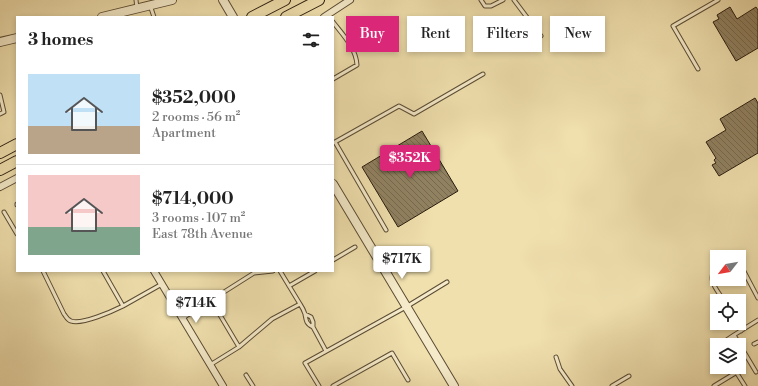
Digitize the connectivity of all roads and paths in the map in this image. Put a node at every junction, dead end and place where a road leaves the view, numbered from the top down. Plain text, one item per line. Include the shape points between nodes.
1 (172, 0) edge
2 (223, 0) edge
3 (284, 0) edge
4 (319, 0) edge
5 (350, 0) edge
6 (481, 0) edge
7 (503, 0) edge
8 (514, 0) edge
9 (718, 0) edge
10 (137, 4) edge
11 (150, 5) junction
12 (108, 16) edge
13 (154, 16) edge
14 (232, 16) edge
15 (254, 16) edge
16 (288, 16) edge
17 (327, 16) edge
18 (526, 16) edge
19 (334, 23) edge
20 (16, 38) edge
21 (0, 42) edge
22 (698, 69) dead end
23 (484, 74) dead end
24 (334, 78) edge
25 (0, 95) edge
26 (0, 114) edge
27 (334, 143) edge
28 (16, 145) edge
29 (0, 153) edge
30 (16, 162) edge
31 (0, 170) edge
32 (16, 179) edge
33 (334, 186) edge
34 (0, 187) edge
35 (4, 212) dead end
36 (386, 230) dead end
37 (16, 232) edge
38 (355, 247) dead end
39 (334, 259) edge
40 (43, 272) edge
41 (104, 272) edge
42 (155, 272) edge
43 (264, 272) edge
44 (281, 272) edge
45 (313, 272) edge
46 (746, 275) edge
47 (447, 282) dead end
48 (162, 284) junction
49 (289, 286) junction
50 (758, 298) edge
51 (210, 300) junction
52 (300, 304) junction
53 (123, 306) junction
54 (406, 307) junction
55 (182, 318) junction
56 (758, 320) edge
57 (746, 327) edge
58 (741, 330) edge
59 (734, 335) junction
60 (730, 338) edge
61 (758, 342) edge
62 (754, 344) dead end
63 (239, 347) junction
64 (326, 351) junction
65 (556, 357) dead end
66 (210, 365) junction
67 (756, 372) dead end
68 (733, 374) edge
69 (737, 374) edge
70 (246, 375) dead end
71 (629, 376) dead end
72 (408, 380) dead end
73 (223, 386) edge
74 (253, 386) edge
75 (319, 386) edge
76 (333, 386) edge
77 (454, 386) edge
78 (572, 386) edge
79 (612, 386) edge
80 (714, 386) edge
81 (745, 386) edge

1 - 11 street
2 - 14 street
3 - 15 highway
4 - 16 highway
5 - 17 street
6 - 7 lane via 485,6 491,6
8 - 18 lane
9 - 22 lane via 673,26
10 - 11 street
10 - 12 street
11 - 13 lane
19 - 24 lane via 357,56 357,65
20 - 21 street
23 - 27 lane via 414,114 399,106
25 - 26 lane via 4,112
27 - 36 lane
28 - 29 highway
30 - 31 highway
32 - 34 street
33 - 54 street
35 - 37 lane
38 - 39 lane
40 - 53 lane via 64,314 71,321 78,322 102,316
41 - 53 lane
42 - 48 street
43 - 51 lane via 254,273
44 - 49 lane
45 - 49 lane
46 - 50 lane
47 - 54 lane
48 - 53 lane
48 - 55 street
49 - 52 lane
51 - 55 lane
51 - 63 lane
52 - 63 lane via 272,319
52 - 64 lane via 305,314 311,317 313,327
54 - 64 lane
54 - 77 street
55 - 66 street
56 - 57 lane
58 - 59 lane
59 - 60 lane
59 - 67 lane
61 - 62 lane
63 - 66 lane
64 - 75 lane via 305,362
65 - 78 lane via 560,369
66 - 73 street
68 - 80 lane
69 - 81 lane
70 - 74 lane
71 - 79 lane
72 - 76 lane via 392,353

